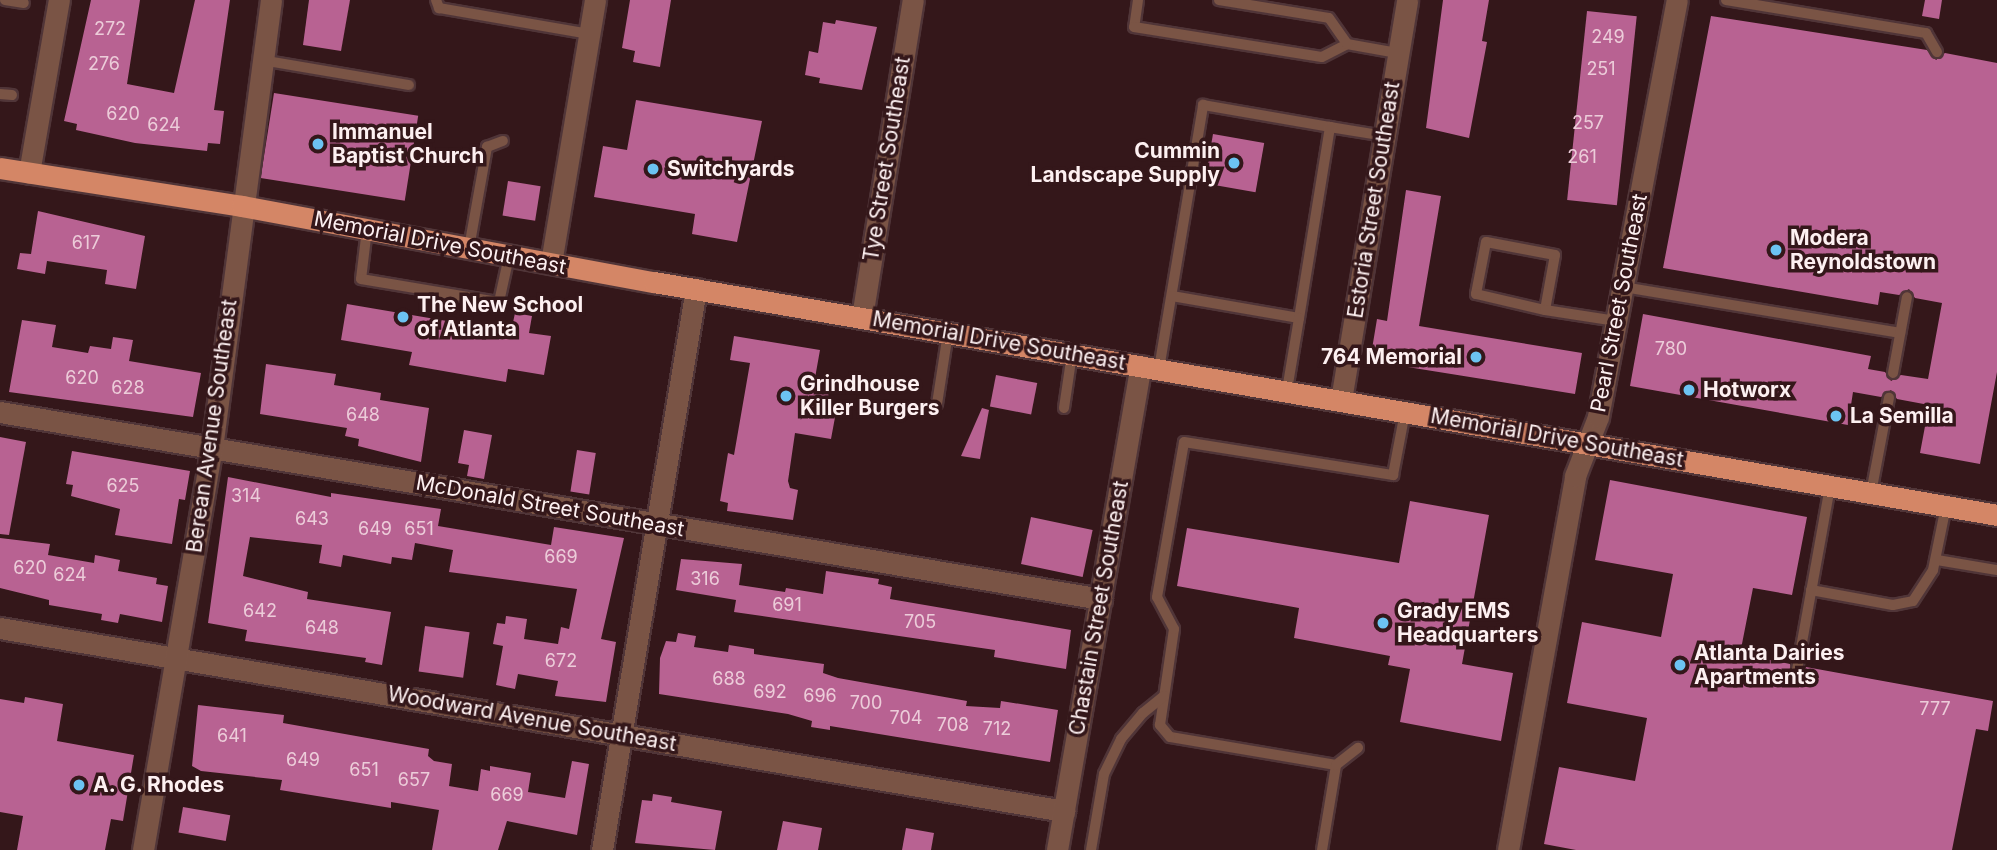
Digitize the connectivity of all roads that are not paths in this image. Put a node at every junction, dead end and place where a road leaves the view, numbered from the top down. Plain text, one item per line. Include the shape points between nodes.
1 (5, 0) edge
2 (59, 0) edge
3 (271, 0) edge
4 (436, 0) edge
5 (595, 0) edge
6 (913, 0) edge
7 (1138, 0) edge
8 (1219, 0) edge
9 (1407, 0) edge
10 (1677, 0) edge
11 (1726, 0) edge
12 (24, 3) dead end
13 (589, 34) junction
14 (1347, 44) junction
15 (1937, 52) dead end
16 (1397, 54) junction
17 (261, 60) junction
18 (409, 85) dead end
19 (0, 94) edge
20 (12, 95) dead end
21 (1330, 127) junction
22 (1385, 136) junction
23 (503, 141) dead end
24 (0, 168) edge
25 (29, 173) junction
26 (242, 206) junction
27 (366, 229) junction
28 (469, 248) junction
29 (509, 256) junction
30 (551, 263) junction
31 (1623, 286) junction
32 (696, 289) junction
33 (1172, 296) junction
34 (1907, 296) dead end
35 (1545, 310) junction
36 (862, 317) junction
37 (1300, 318) junction
38 (1616, 321) junction
39 (948, 333) junction
40 (1900, 333) junction
41 (1072, 354) junction
42 (1150, 368) junction
43 (1893, 373) dead end
44 (1287, 390) junction
45 (1889, 398) dead end
46 (1341, 400) junction
47 (937, 404) dead end
48 (1064, 408) dead end
49 (0, 412) edge
50 (1405, 412) junction
51 (1588, 444) junction
52 (212, 448) junction
53 (1830, 486) junction
54 (1871, 493) junction
55 (1946, 506) junction
56 (1997, 515) edge
57 (657, 524) junction
58 (1937, 560) junction
59 (1997, 570) edge
60 (1811, 590) junction
61 (1101, 599) junction
62 (0, 628) edge
63 (176, 658) junction
64 (1797, 670) dead end
65 (1164, 696) junction
66 (621, 735) junction
67 (1358, 748) dead end
68 (1336, 765) junction
69 (1064, 811) junction
70 (143, 850) edge
71 (602, 850) edge
72 (1057, 850) edge
73 (1091, 850) edge
74 (1322, 850) edge
75 (1507, 850) edge

1 - 12 lane
2 - 25 street
3 - 17 street, Berean Avenue Southeast
4 - 13 lane via 439,8
5 - 13 street
6 - 36 street, Tye Street Southeast
7 - 14 lane via 1134,27 1322,57
8 - 14 lane via 1329,18
9 - 16 street, Estoria Street Southeast
10 - 31 street, Pearl Street Southeast
11 - 15 lane via 1919,32 1934,40
13 - 30 street
14 - 16 lane
16 - 22 street, Estoria Street Southeast
17 - 18 lane
17 - 26 street, Berean Avenue Southeast
19 - 20 lane
21 - 22 lane
21 - 33 lane via 1203,104
21 - 37 lane
22 - 46 street, Estoria Street Southeast
23 - 28 lane via 487,147
24 - 25 main road, Memorial Drive Southeast
25 - 26 main road, Memorial Drive Southeast
26 - 27 main road, Memorial Drive Southeast
26 - 52 street, Berean Avenue Southeast
27 - 28 main road, Memorial Drive Southeast
27 - 29 lane via 361,279 499,302
28 - 29 main road, Memorial Drive Southeast
29 - 30 main road, Memorial Drive Southeast
30 - 32 main road, Memorial Drive Southeast
31 - 38 street, Pearl Street Southeast
31 - 40 lane
32 - 36 main road, Memorial Drive Southeast
32 - 57 street
33 - 37 lane
33 - 42 lane
34 - 40 lane
35 - 35 lane via 1476,295 1486,242 1555,255
35 - 38 lane
36 - 39 main road, Memorial Drive Southeast
37 - 44 lane
38 - 51 street, Pearl Street Southeast via 1598,417
39 - 41 main road, Memorial Drive Southeast
39 - 47 lane
40 - 43 lane
41 - 42 main road, Memorial Drive Southeast
41 - 48 lane
42 - 44 main road, Memorial Drive Southeast
42 - 61 street, Chastain Street Southeast
44 - 46 main road, Memorial Drive Southeast
45 - 54 lane
46 - 50 main road, Memorial Drive Southeast
49 - 52 street, McDonald Street Southeast
50 - 51 main road, Memorial Drive Southeast
50 - 65 lane via 1393,475 1184,442 1157,597 1174,629
51 - 53 main road, Memorial Drive Southeast
51 - 75 street, Pearl Street Southeast via 1574,476
52 - 57 street, McDonald Street Southeast
52 - 63 street, Berean Avenue Southeast
53 - 54 main road, Memorial Drive Southeast
53 - 60 lane
54 - 55 main road, Memorial Drive Southeast
55 - 56 main road, Memorial Drive Southeast
55 - 58 lane
57 - 61 street, McDonald Street Southeast
57 - 66 street
58 - 59 lane
58 - 60 lane via 1913,601 1893,605
60 - 64 lane
61 - 69 street, Chastain Street Southeast
62 - 63 street, Woodward Avenue Southeast
63 - 66 street, Woodward Avenue Southeast
63 - 70 street, Berean Avenue Southeast
65 - 68 lane via 1160,725 1170,737
65 - 73 lane via 1121,739 1104,774
66 - 69 street, Woodward Avenue Southeast
66 - 71 street
67 - 68 lane
68 - 74 lane
69 - 72 street, Chastain Street Southeast

